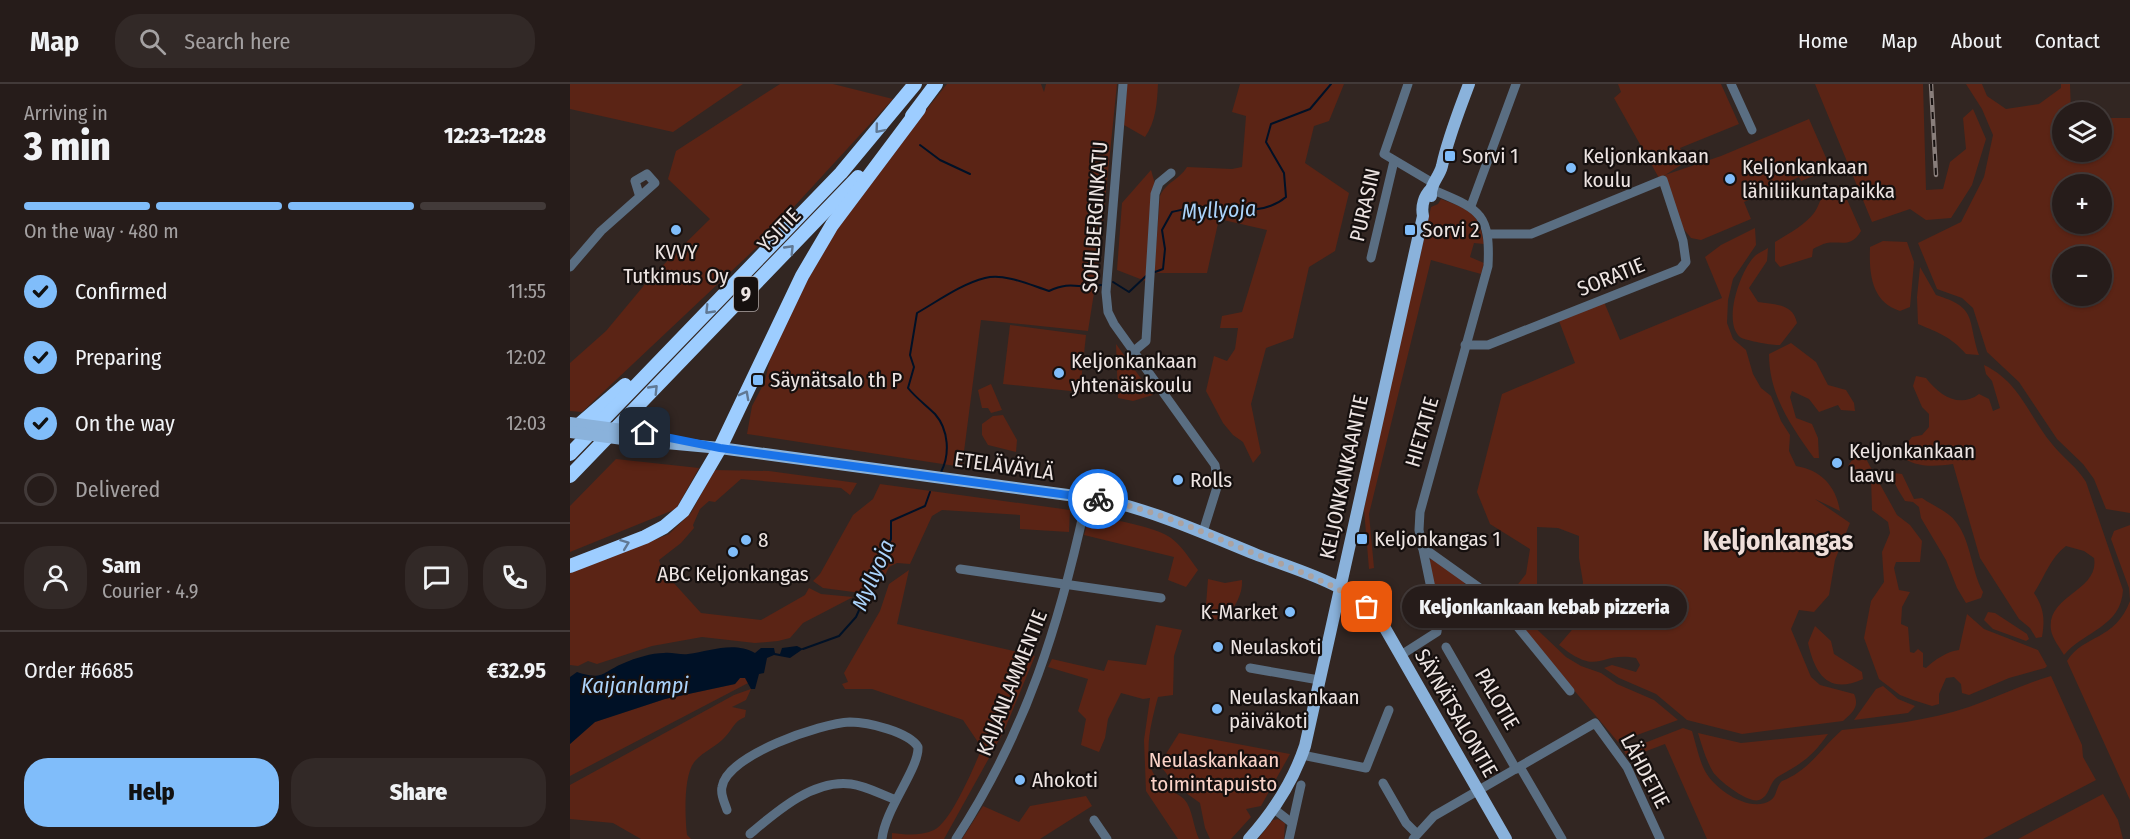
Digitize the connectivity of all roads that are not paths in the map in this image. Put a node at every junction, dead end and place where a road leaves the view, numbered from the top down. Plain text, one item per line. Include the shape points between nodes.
1 (915, 84) edge
2 (936, 84) edge
3 (1123, 84) edge
4 (1408, 84) edge
5 (1469, 84) edge
6 (1516, 84) edge
7 (1731, 84) edge
8 (919, 109) junction
9 (1752, 130) dead end
10 (1394, 161) junction
11 (1171, 173) dead end
12 (1432, 186) junction
13 (639, 194) dead end
14 (1471, 206) junction
15 (1489, 234) junction
16 (1371, 258) dead end
17 (570, 267) edge
18 (690, 329) junction
19 (1465, 345) junction
20 (1134, 351) junction
21 (570, 423) edge
22 (570, 432) edge
23 (641, 437) junction
24 (720, 448) junction
25 (570, 454) edge
26 (570, 476) edge
27 (1087, 497) junction
28 (1203, 532) junction
29 (1422, 547) junction
30 (570, 566) edge
31 (960, 569) dead end
32 (1068, 583) junction
33 (1340, 589) junction
34 (1161, 598) dead end
35 (1446, 647) dead end
36 (1401, 655) junction
37 (1250, 668) dead end
38 (1319, 680) junction
39 (1570, 691) dead end
40 (1389, 710) dead end
41 (1302, 755) junction
42 (1518, 768) junction
43 (1383, 783) dead end
44 (1301, 785) dead end
45 (1478, 790) junction
46 (894, 800) junction
47 (1274, 809) junction
48 (727, 810) dead end
49 (1094, 820) dead end
50 (1292, 823) junction
51 (750, 834) dead end
52 (1415, 836) edge
53 (882, 839) edge
54 (956, 839) edge
55 (1107, 839) edge
56 (1249, 839) edge
57 (1289, 839) edge
58 (1506, 839) edge
59 (1562, 839) edge
60 (1660, 839) edge

1 -> 18 highway, YSITIE / 9 via 841,173
2 - 8 highway, YSITIE / 9
3 - 20 street, SOHLBERGINKATU via 1106,292 1108,312
4 - 10 street via 1384,154
5 - 12 main road, KELJONKANKAANTIE via 1434,170
6 - 14 street
7 - 9 street
24 -> 8 highway via 802,276 832,225
26 -> 8 highway, YSITIE / 9 via 826,212
10 - 12 street
10 - 16 street, PURASIN
11 - 20 street via 1160,183 1155,200 1146,341
12 - 14 street
12 - 33 main road, KELJONKANKAANTIE
13 - 17 street
14 - 15 street
15 - 19 street, HIETATIE via 1488,266
15 - 19 street, SORATIE via 1531,234 1663,180 1683,241 1684,265 1488,345
18 - 22 highway
18 - 25 highway, YSITIE / 9
19 - 29 street, HIETATIE via 1423,496 1419,530
20 - 28 street, SOHLBERGINKATU via 1215,465 1218,484
21 - 23 main road, ETELÄVÄYLÄ, bridge
22 - 23 main road, ETELÄVÄYLÄ, bridge
23 - 24 main road, ETELÄVÄYLÄ
24 - 27 main road, ETELÄVÄYLÄ
30 -> 24 highway via 664,527 683,511
27 - 28 main road, ETELÄVÄYLÄ via 1140,508
27 - 32 street, KAIJANLAMMENTIE
28 - 33 main road, ETELÄVÄYLÄ
29 - 36 street, HIETATIE via 1437,632
29 - 39 street via 1494,600
31 - 32 street
32 - 34 street
32 - 54 street, KAIJANLAMMENTIE via 1042,670 1012,739
33 - 36 main road, SÄYNÄTSALONTIE via 1374,613
33 - 38 main road, KELJONKANKAANTIE
35 - 42 street, PALOTIE
36 - 45 main road, SÄYNÄTSALONTIE
37 - 38 street
38 - 41 main road, KELJONKANKAANTIE
40 - 41 street via 1366,768
41 - 47 main road, KELJONKANKAANTIE
42 - 45 street, LÄHDETIE
42 - 59 street, PALOTIE
42 - 60 street, LÄHDETIE via 1595,723 1628,767
43 - 52 street
44 - 50 street
45 - 52 street, LÄHDETIE via 1434,816
45 - 58 main road, SÄYNÄTSALONTIE
46 - 48 street via 918,755 916,743 878,726 849,722 820,727 776,744 734,769 722,786
46 - 51 street via 859,786 833,784 791,801
46 - 53 street
47 - 50 street
47 - 56 main road, KELJONKANKAANTIE
49 - 55 street
50 - 57 street

